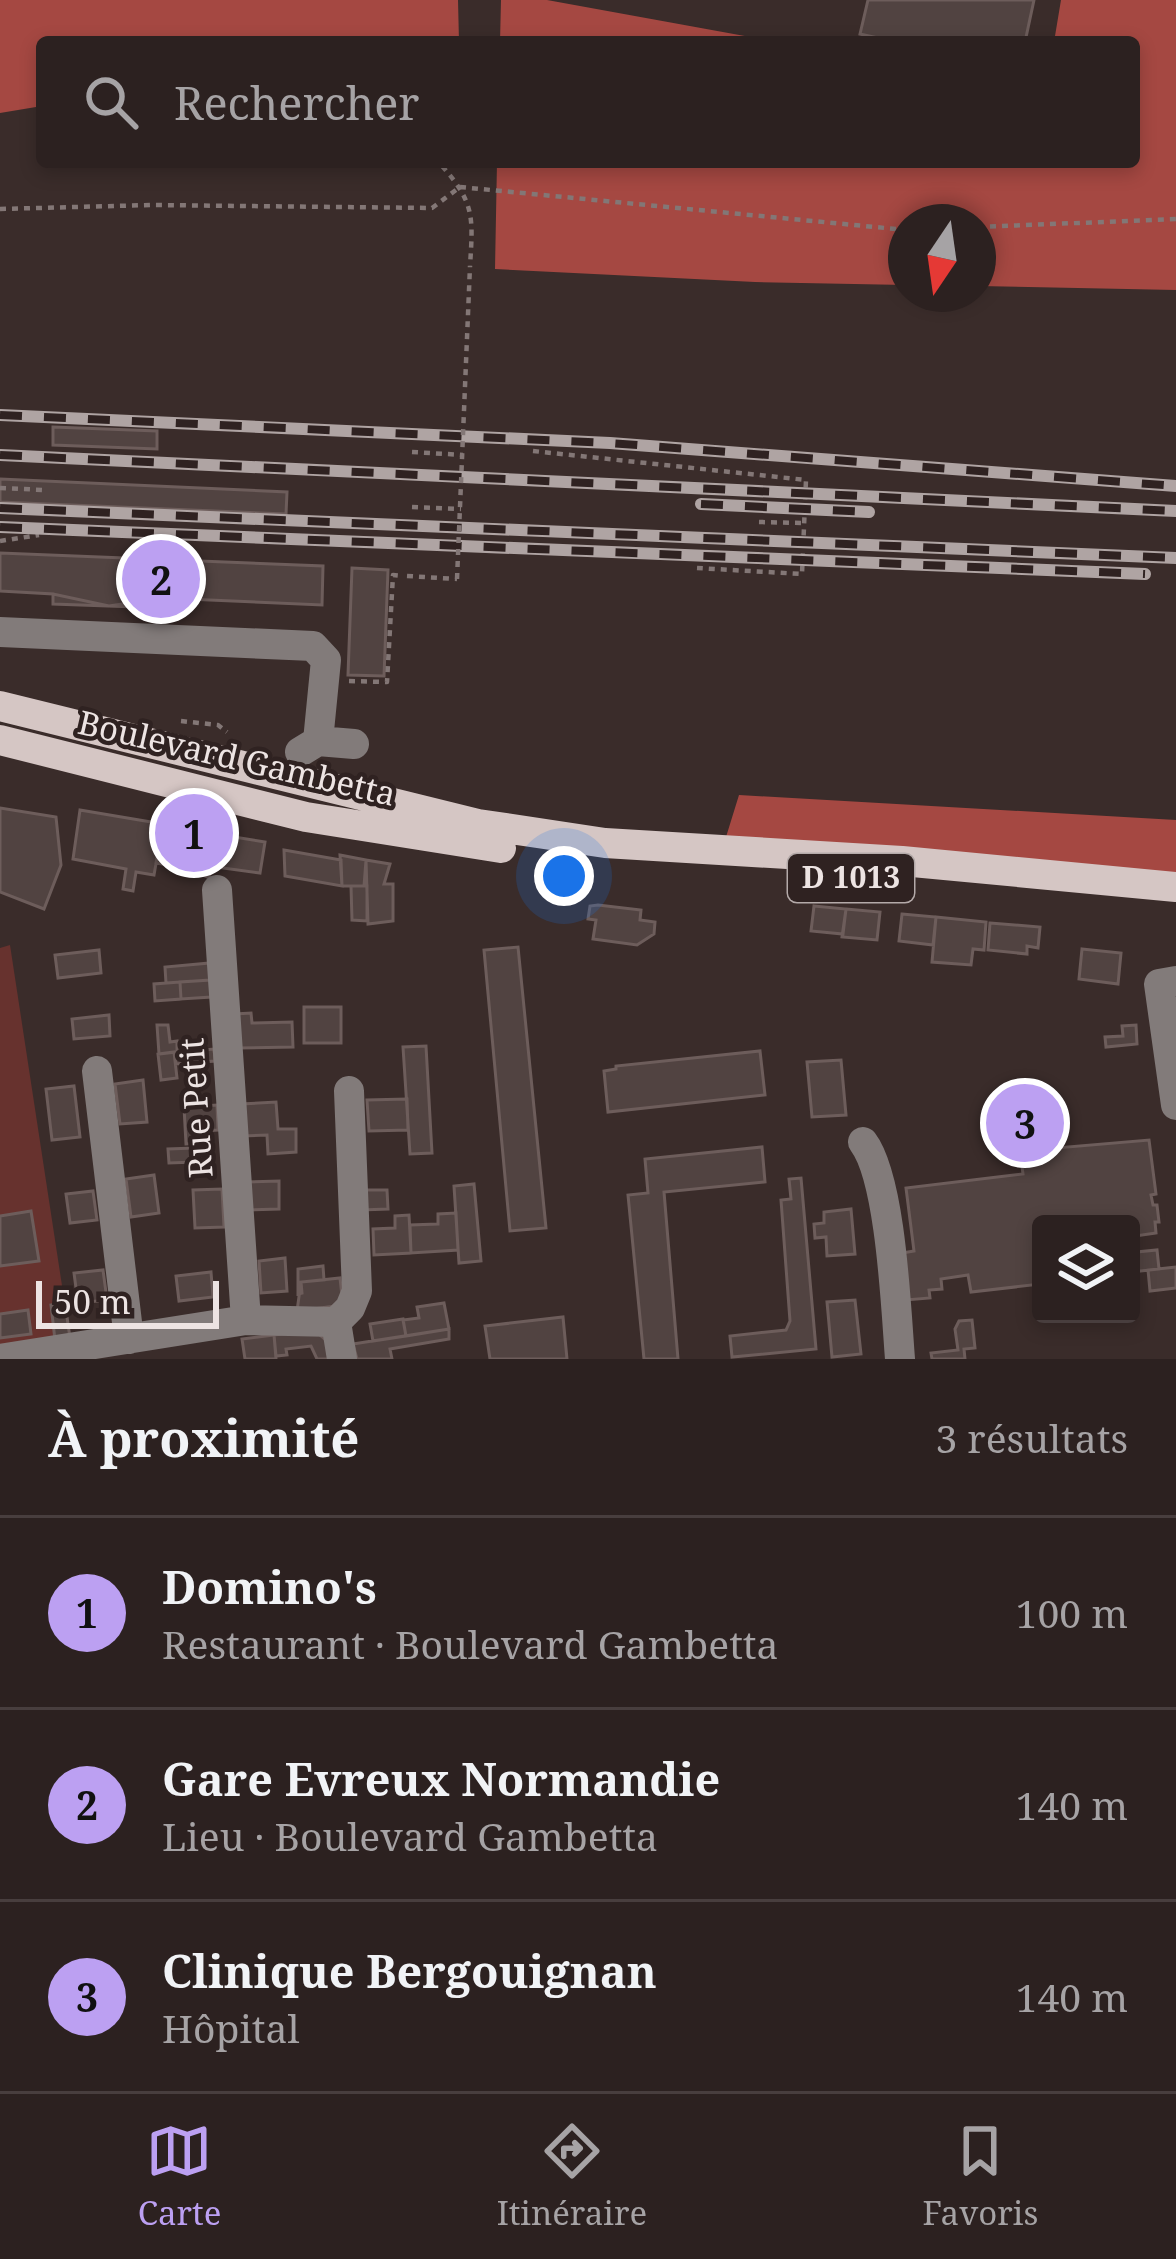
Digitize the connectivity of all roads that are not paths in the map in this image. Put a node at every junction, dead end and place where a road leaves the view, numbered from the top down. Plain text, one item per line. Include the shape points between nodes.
1 (0, 632) edge
2 (0, 706) edge
3 (0, 740) edge
4 (354, 744) dead end
5 (60, 754) junction
6 (304, 758) junction
7 (1176, 887) edge
8 (217, 890) road end
9 (1176, 906) edge
10 (1176, 981) edge
11 (98, 1071) dead end
12 (349, 1091) dead end
13 (1176, 1105) edge
14 (863, 1142) dead end
15 (246, 1320) junction
16 (336, 1322) junction
17 (129, 1339) junction
18 (0, 1359) edge
19 (342, 1359) edge
20 (900, 1359) edge

1 - 6 street via 313,646 326,661 325,681
2 - 6 main road, D 1013
3 - 5 main road, Boulevard Gambetta / D 1013
4 - 6 street
5 - 6 main road via 260,793 283,792
5 - 9 main road, Boulevard Gambetta / D 1013 via 325,821 526,852
6 - 7 main road, D 1013 via 478,824 605,843
8 - 15 street, Rue Petit
10 - 13 street via 1159,984
11 - 17 street
12 - 16 street via 357,1291
14 - 20 street via 874,1156 883,1206
15 - 16 street
15 - 17 street
16 - 19 street
17 - 18 street

